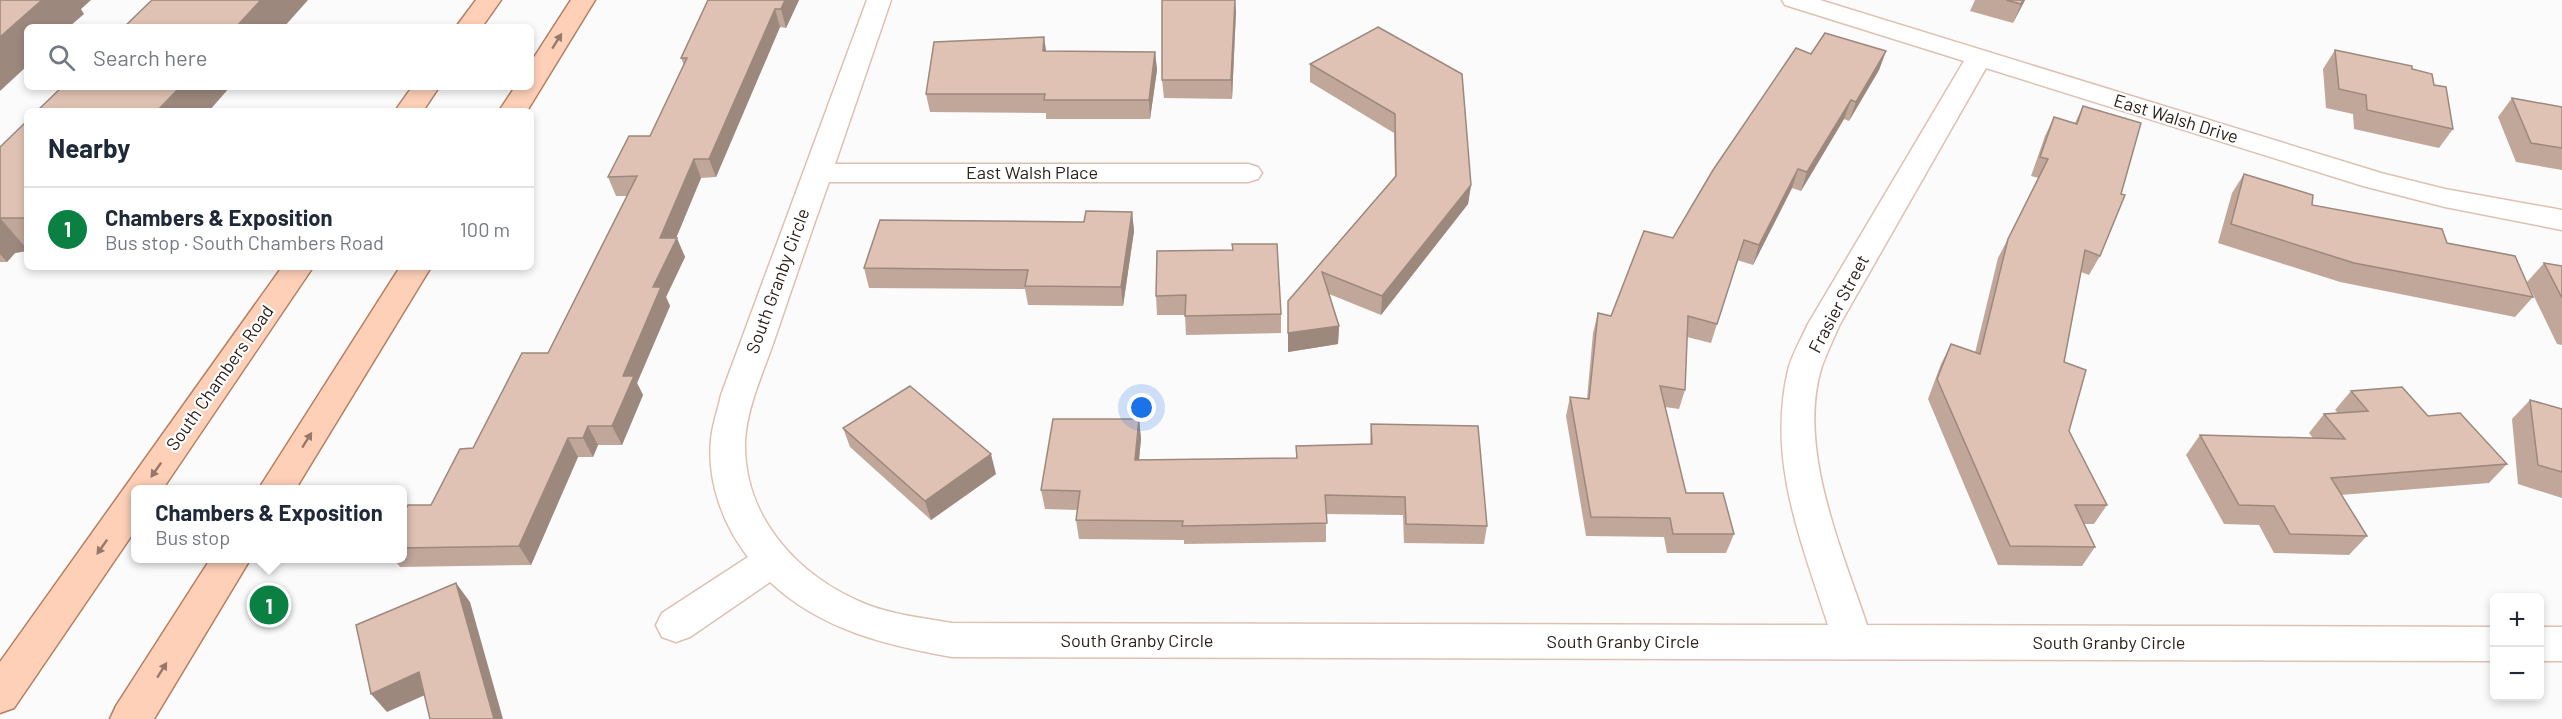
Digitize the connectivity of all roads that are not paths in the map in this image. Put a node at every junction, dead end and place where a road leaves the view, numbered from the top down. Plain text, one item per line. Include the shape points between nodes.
1 (489, 0) edge
2 (583, 0) edge
3 (879, 0) edge
4 (1794, 0) edge
5 (471, 24) edge
6 (1979, 58) junction
7 (534, 78) edge
8 (424, 90) edge
9 (526, 90) edge
10 (411, 108) edge
11 (515, 108) edge
12 (816, 173) junction
13 (1248, 173) dead end
14 (2562, 220) edge
15 (296, 270) edge
16 (414, 270) edge
17 (145, 485) edge
18 (279, 485) edge
19 (131, 505) edge
20 (772, 561) junction
21 (229, 563) edge
22 (676, 625) dead end
23 (1853, 643) junction
24 (2490, 644) edge
25 (2544, 644) edge
26 (2562, 644) edge
27 (0, 695) edge
28 (131, 719) edge

1 - 5 main road
7 -> 2 main road
3 - 12 street, South Granby Circle
4 - 6 street, East Walsh Drive
6 - 14 street, East Walsh Drive via 2373,180
6 - 23 street, Frasier Street via 1824,324 1806,368 1797,418 1805,494
8 - 10 main road
9 - 11 main road
12 - 13 street, East Walsh Place
12 - 20 street, South Granby Circle via 738,395 728,441 732,487 745,520
15 -> 17 main road, South Chambers Road
18 -> 16 main road
19 -> 27 main road
20 - 22 street
20 - 23 street, South Granby Circle via 792,580 841,611 885,628 952,640
28 -> 21 main road
23 - 24 street, South Granby Circle
25 - 26 street

